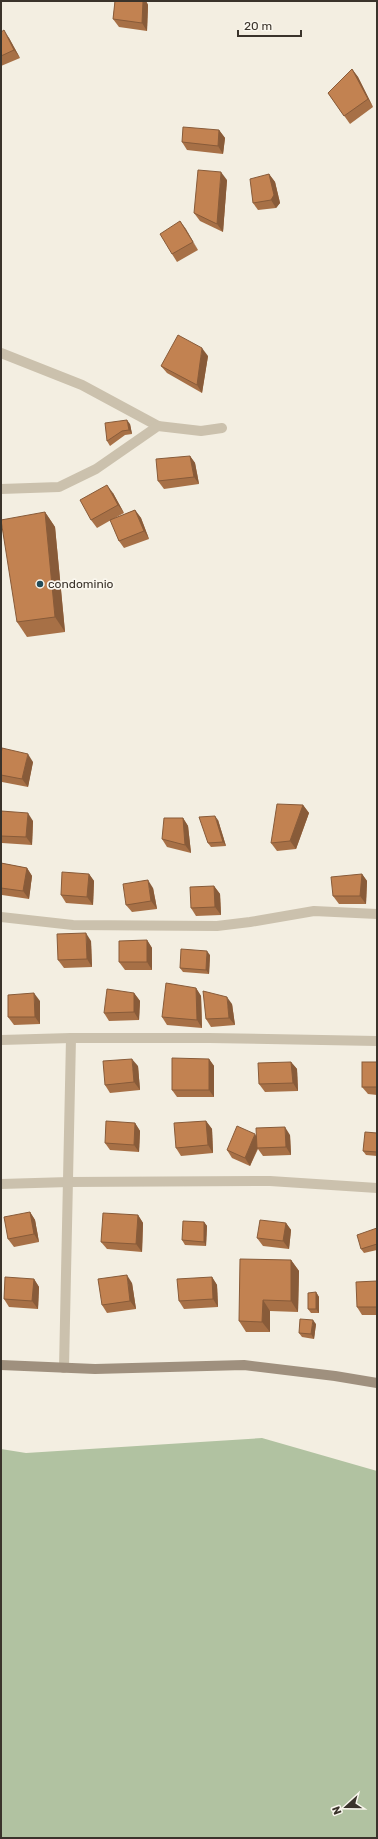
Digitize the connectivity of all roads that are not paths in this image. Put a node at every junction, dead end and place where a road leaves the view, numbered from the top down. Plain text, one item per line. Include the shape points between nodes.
1 (1, 353) edge
2 (158, 426) junction
3 (222, 428) dead end
4 (1, 489) edge
5 (377, 914) edge
6 (1, 917) edge
7 (71, 1038) junction
8 (1, 1040) edge
9 (377, 1041) edge
10 (69, 1182) junction
11 (1, 1184) edge
12 (377, 1188) edge
13 (1, 1365) edge
14 (64, 1368) junction
15 (377, 1383) edge

1 - 2 street via 82,385
2 - 3 street via 201,431
2 - 4 street via 96,469 59,487
5 - 6 street via 314,911 217,926 73,925
7 - 8 street
7 - 9 street
7 - 10 street
10 - 11 street
10 - 12 street via 270,1181
10 - 14 street
13 - 14 main road
14 - 15 main road via 244,1365

